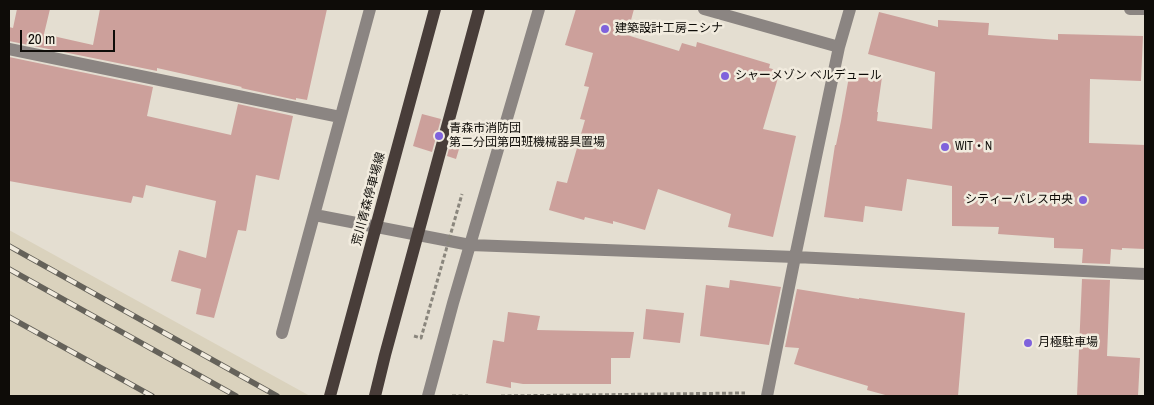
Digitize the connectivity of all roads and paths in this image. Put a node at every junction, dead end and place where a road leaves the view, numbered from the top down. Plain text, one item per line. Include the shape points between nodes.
1 (370, 9) edge
2 (435, 9) edge
3 (479, 9) edge
4 (539, 9) edge
5 (704, 9) edge
6 (850, 9) edge
7 (1130, 9) edge
8 (1145, 10) edge
9 (839, 46) junction
10 (9, 49) edge
11 (340, 117) junction
12 (462, 194) dead end
13 (315, 215) junction
14 (470, 245) junction
15 (796, 257) junction
16 (1145, 274) edge
17 (282, 333) dead end
18 (411, 335) dead end
19 (767, 395) edge
20 (330, 396) edge
21 (375, 396) edge
22 (428, 396) edge
23 (501, 396) edge

1 - 11 street
2 - 20 main road, 荒川青森停車場線, bridge
3 - 21 main road, bridge
4 - 14 street
5 - 9 street
6 - 9 street
7 - 8 street
9 - 15 street
10 - 11 street
11 - 13 street
12 - 18 path, bridge via 421,338
13 - 14 street
13 - 17 street
14 - 15 street
14 - 22 street
15 - 16 street
15 - 19 street
19 - 23 path

